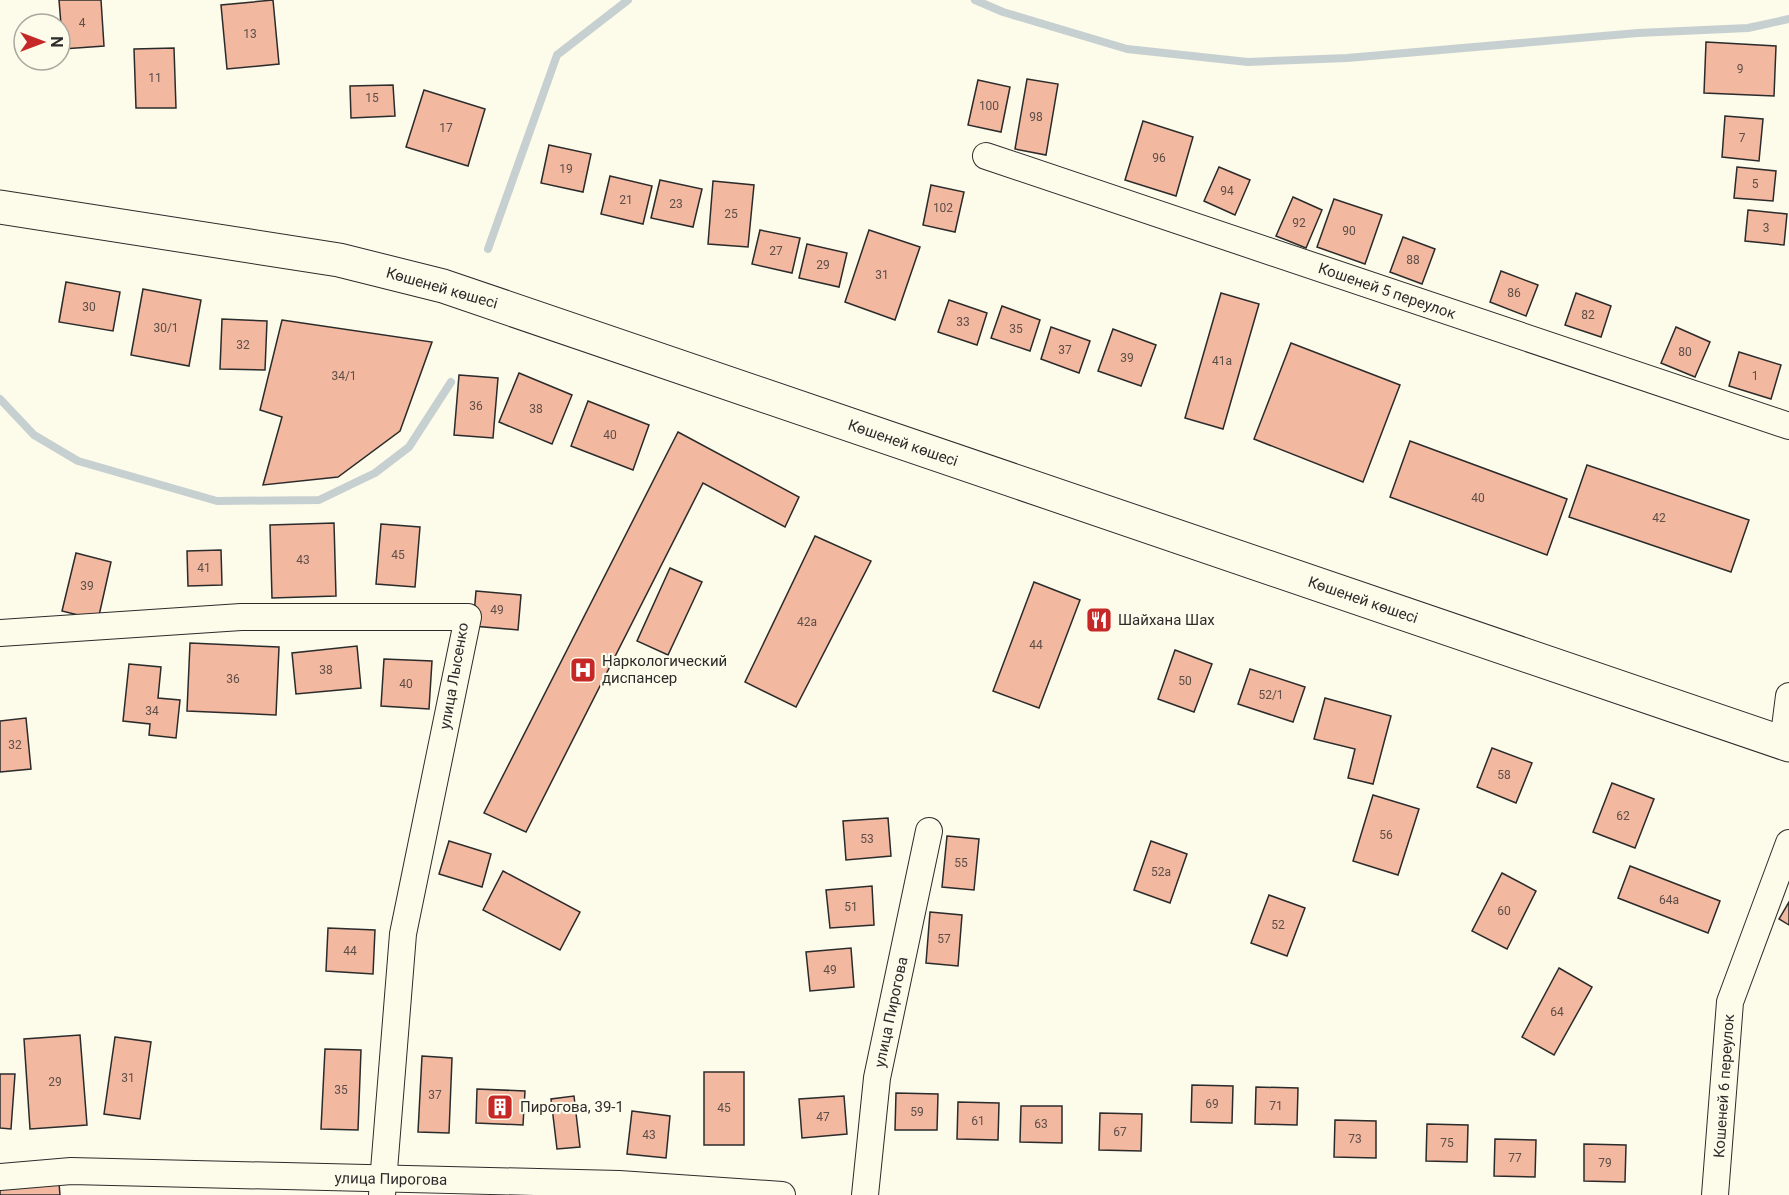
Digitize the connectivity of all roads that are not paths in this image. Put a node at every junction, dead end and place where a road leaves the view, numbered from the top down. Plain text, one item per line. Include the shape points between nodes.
1 (986, 156) dead end
2 (0, 207) edge
3 (1789, 426) edge
4 (0, 633) edge
5 (1789, 696) edge
6 (1786, 744) edge
7 (929, 831) dead end
8 (1789, 843) edge
9 (0, 1178) edge
10 (383, 1187) edge
11 (782, 1195) edge
12 (865, 1195) edge
13 (1715, 1195) edge

1 - 3 street, Кошеней 5 переулок
2 - 6 main road, Көшеней көшесі via 339,260 443,285
4 - 10 street, улица Лысенко via 241,617 468,617 403,934
5 - 6 street
7 - 12 street, улица Пирогова via 877,1078
8 - 13 street, Кошеней 6 переулок via 1730,1002
9 - 10 street, улица Пирогова via 71,1171
10 - 11 street, улица Пирогова via 619,1184

